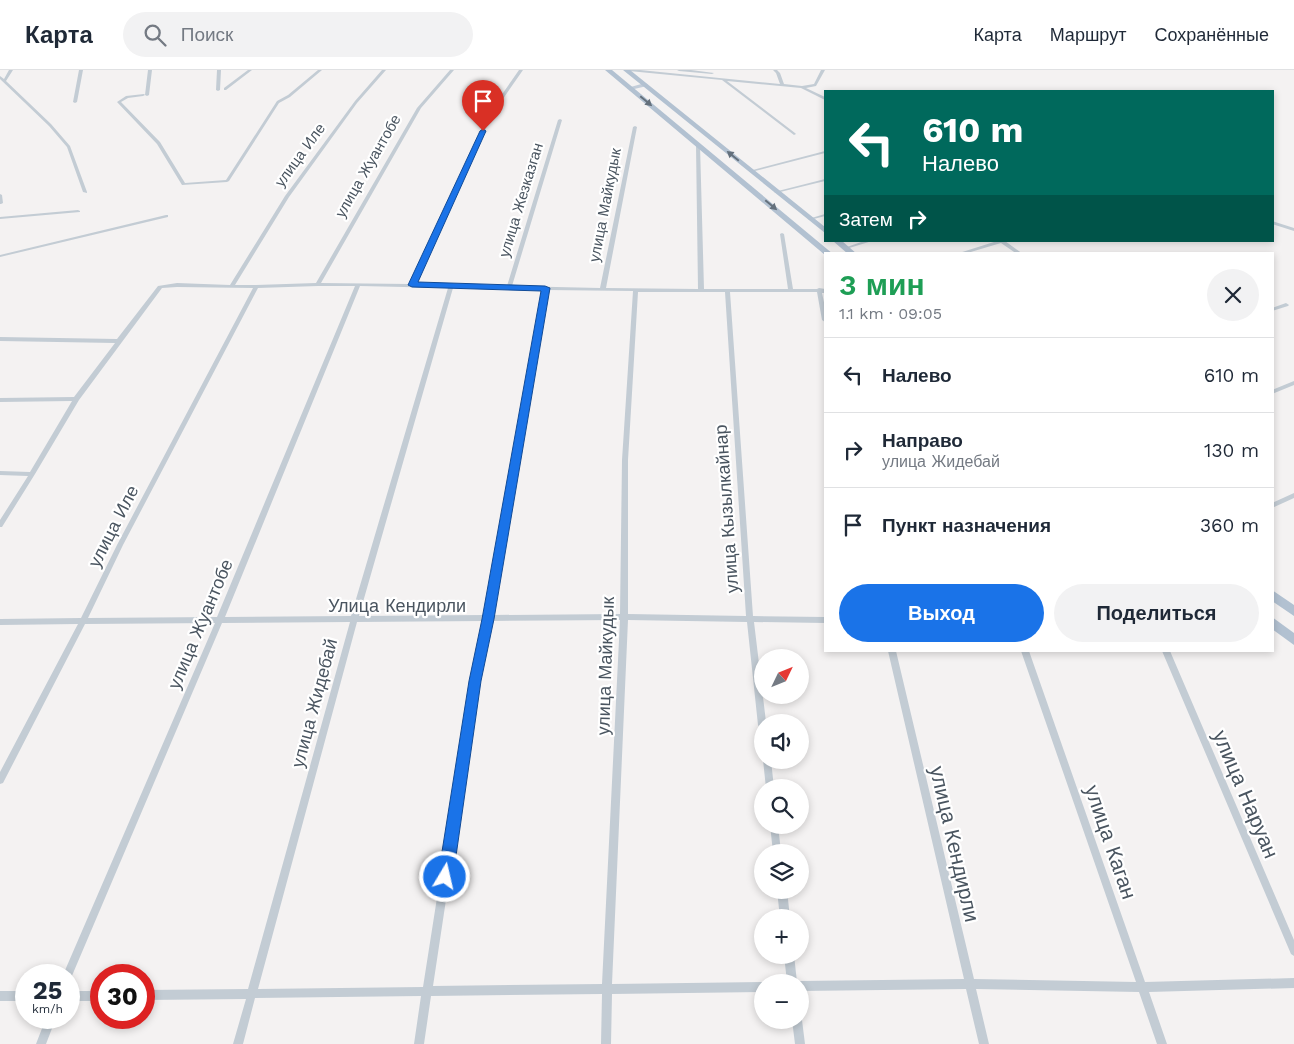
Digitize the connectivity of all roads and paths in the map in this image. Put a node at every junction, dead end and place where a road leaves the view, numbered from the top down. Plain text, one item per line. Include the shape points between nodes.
1 (11, 70) edge
2 (81, 70) edge
3 (150, 70) edge
4 (219, 70) edge
5 (250, 70) edge
6 (320, 70) edge
7 (384, 70) edge
8 (452, 70) edge
9 (521, 70) edge
10 (608, 70) edge
11 (628, 70) edge
12 (679, 70) edge
13 (775, 70) edge
14 (823, 70) edge
15 (711, 72) edge
16 (2, 79) edge
17 (717, 79) junction
18 (724, 80) junction
19 (782, 84) junction
20 (645, 85) junction
21 (802, 87) junction
22 (630, 88) junction
23 (218, 90) dead end
24 (225, 90) dead end
25 (824, 98) edge
26 (75, 102) dead end
27 (560, 120) dead end
28 (635, 127) dead end
29 (794, 134) dead end
30 (698, 145) junction
31 (824, 152) edge
32 (750, 171) junction
33 (824, 180) edge
34 (86, 192) dead end
35 (776, 192) junction
36 (0, 195) edge
37 (1, 203) edge
38 (78, 211) dead end
39 (824, 215) edge
40 (166, 216) dead end
41 (0, 218) edge
42 (810, 219) junction
43 (1274, 223) edge
44 (824, 230) edge
45 (1294, 230) edge
46 (782, 234) dead end
47 (838, 242) edge
48 (867, 242) edge
49 (1000, 242) edge
50 (1004, 242) edge
51 (846, 248) junction
52 (827, 252) edge
53 (851, 252) edge
54 (965, 252) edge
55 (1018, 252) edge
56 (0, 256) edge
57 (318, 284) junction
58 (358, 285) junction
59 (412, 285) junction
60 (451, 286) junction
61 (231, 287) junction
62 (256, 287) junction
63 (509, 287) junction
64 (545, 288) junction
65 (604, 288) junction
66 (636, 290) junction
67 (701, 290) junction
68 (727, 290) junction
69 (792, 290) junction
70 (821, 291) edge
71 (1286, 305) dead end
72 (1274, 309) edge
73 (824, 313) edge
74 (0, 339) edge
75 (119, 341) junction
76 (1294, 383) edge
77 (1274, 391) edge
78 (0, 400) edge
79 (76, 400) junction
80 (0, 473) edge
81 (32, 474) junction
82 (1294, 495) edge
83 (1274, 505) edge
84 (0, 525) edge
85 (1274, 596) edge
86 (1294, 611) edge
87 (624, 617) junction
88 (488, 619) junction
89 (220, 620) junction
90 (354, 620) junction
91 (750, 620) junction
92 (824, 620) edge
93 (0, 622) edge
94 (82, 623) junction
95 (1274, 624) edge
96 (1294, 640) edge
97 (892, 652) edge
98 (1025, 652) edge
99 (1166, 652) edge
100 (761, 714) edge
101 (0, 780) edge
102 (1294, 951) edge
103 (73, 964) edge
104 (1294, 983) edge
105 (970, 984) junction
106 (809, 986) edge
107 (754, 987) edge
108 (1143, 987) junction
109 (607, 989) junction
110 (428, 991) junction
111 (252, 993) junction
112 (155, 995) edge
113 (0, 996) edge
114 (15, 996) edge
115 (46, 1029) edge
116 (798, 1029) edge
117 (40, 1044) edge
118 (238, 1044) edge
119 (419, 1044) edge
120 (606, 1044) edge
121 (800, 1044) edge
122 (984, 1044) edge
123 (1162, 1044) edge

1 - 16 street
2 - 26 street
3 - 6 street via 145,95 127,97 119,102 159,143 184,184 228,180 278,102
4 - 23 street
5 - 24 street
7 - 61 street, улица Иле via 356,102 287,197
8 - 57 street, улица Жуантобе via 419,108
9 - 59 street via 491,114
10 - 22 main road
11 - 17 street
11 - 20 main road
12 - 15 street
13 - 19 street
14 - 21 street via 815,84
15 - 17 street
16 - 34 street via 69,147
17 - 18 street
18 - 19 street
18 - 29 street
19 - 21 street
20 - 22 main road
32 -> 20 main road
21 - 25 street
22 -> 30 main road
27 - 63 street, улица Жезказган
28 - 65 street, улица Майкудык
30 -> 52 main road
30 - 67 street
31 - 32 street
32 - 35 main road
33 - 35 street
35 - 42 main road
36 - 37 street
38 - 41 street
39 - 42 street
40 - 56 street
42 - 44 main road
43 - 45 street
46 - 69 street
47 - 51 main road
48 - 51 street
49 - 54 street
50 - 55 street
51 - 53 main road
57 - 58 street
57 - 62 street
58 - 59 street
58 - 89 street, улица Жуантобе
59 - 60 street
60 - 63 street
60 - 90 street, улица Жидебай
61 - 62 street
61 - 75 street via 160,287
62 - 94 street, улица Иле
63 - 64 street
64 - 65 street
64 - 88 street
65 - 66 street
66 - 67 street
66 - 87 street, улица Майкудык via 625,460
67 - 68 street
68 - 69 street
68 - 91 street, улица Кызылкайнар
69 - 70 street
70 - 73 street
71 - 72 street
74 - 75 street
75 - 79 street
76 - 77 street
78 - 79 street
79 - 81 street
80 - 81 street
81 - 84 street
82 - 83 street
85 - 86 main road
87 - 88 street, Улица Кендирли
87 - 91 street, Улица Кендирли
87 - 109 street, улица Майкудык
88 - 90 street, Улица Кендирли
88 - 110 street via 475,681
89 - 90 street, Улица Кендирли
89 - 94 street, Улица Кендирли
89 - 103 street, улица Жуантобе
90 - 111 street, улица Жидебай
91 - 92 street, Улица Кендирли
91 - 100 street, улица Кызылкайнар
93 - 94 street, Улица Кендирли
94 - 101 street, улица Иле
95 - 96 main road
97 - 105 street, улица Кендирли
98 - 108 street, улица Каган
99 - 102 street, улица Наруан
104 - 108 street
105 - 106 street
105 - 108 street
105 - 122 street, улица Кендирли
107 - 109 street
108 - 123 street, улица Каган
109 - 110 street
109 - 120 street, улица Майкудык
110 - 111 street
110 - 119 street
111 - 112 street
111 - 118 street, улица Жидебай
113 - 114 street
115 - 117 street
116 - 121 street

